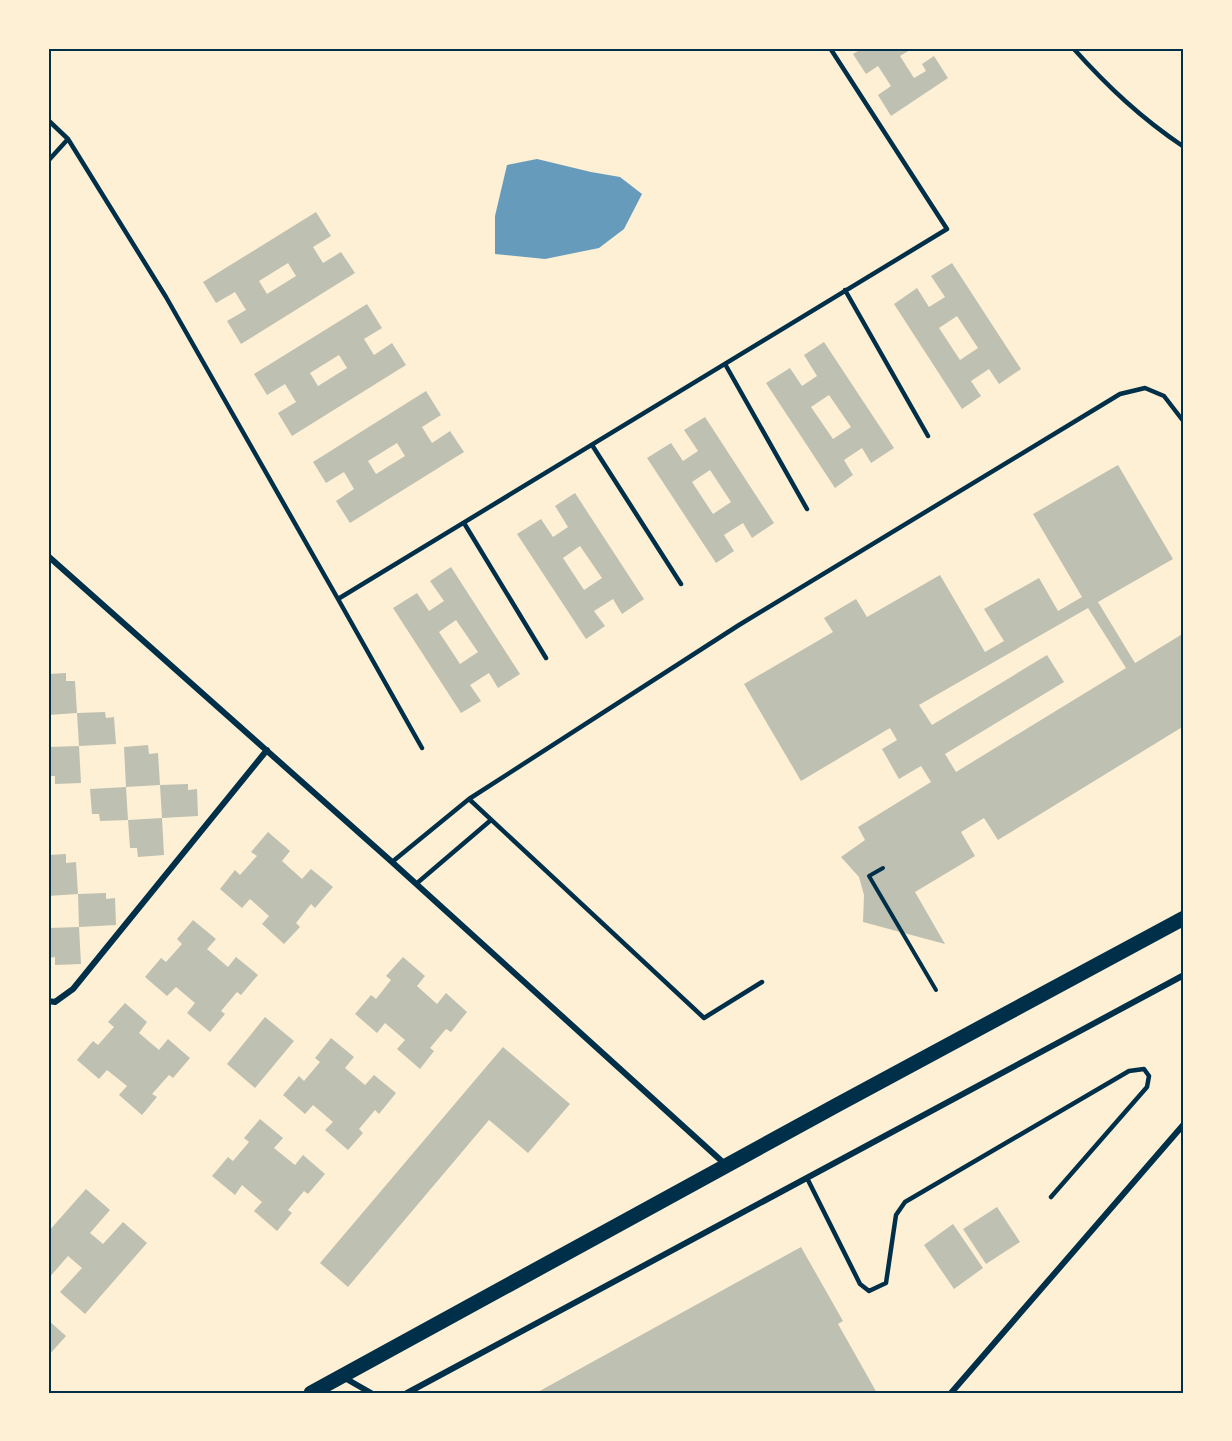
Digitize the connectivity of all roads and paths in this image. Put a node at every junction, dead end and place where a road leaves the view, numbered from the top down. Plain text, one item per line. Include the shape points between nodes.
1 (830, 48) edge
2 (1073, 48) edge
3 (48, 120) edge
4 (68, 139) junction
5 (1184, 147) edge
6 (48, 161) edge
7 (845, 290) junction
8 (725, 364) junction
9 (1184, 422) edge
10 (928, 436) dead end
11 (591, 445) junction
12 (807, 508) dead end
13 (464, 523) junction
14 (48, 556) edge
15 (681, 584) dead end
16 (338, 600) junction
17 (546, 658) dead end
18 (422, 748) dead end
19 (267, 750) junction
20 (469, 800) junction
21 (491, 820) junction
22 (392, 862) junction
23 (883, 867) dead end
24 (416, 884) junction
25 (1184, 918) edge
26 (1184, 975) edge
27 (762, 982) dead end
28 (936, 990) dead end
29 (48, 1001) edge
30 (1183, 1128) edge
31 (727, 1166) junction
32 (807, 1179) junction
33 (1052, 1197) dead end
34 (340, 1375) junction
35 (311, 1393) edge
36 (371, 1393) edge
37 (406, 1393) edge
38 (951, 1393) edge

1 - 7 lane via 947,229
2 - 5 lane via 1109,88
3 - 4 lane
4 - 6 lane
4 - 16 lane via 166,297
7 - 8 lane
7 - 10 lane
8 - 11 lane
8 - 12 lane
9 - 20 lane via 1164,396 1145,388 1120,394 739,625
11 - 13 lane
11 - 15 lane
13 - 16 lane
13 - 17 lane
14 - 19 street
16 - 18 lane
19 - 22 street
19 - 29 street via 73,989 55,1002
20 - 21 lane
20 - 22 lane
21 - 24 lane
21 - 27 lane via 704,1018
22 - 24 street
23 - 28 path via 869,876
24 - 31 street
25 - 31 main road
26 - 32 street
30 - 38 street
31 - 34 main road
32 - 33 lane via 860,1284 869,1291 886,1283 896,1215 905,1202 1129,1071 1144,1069 1149,1076 1147,1087
32 - 37 street
34 - 35 main road
34 - 36 street

